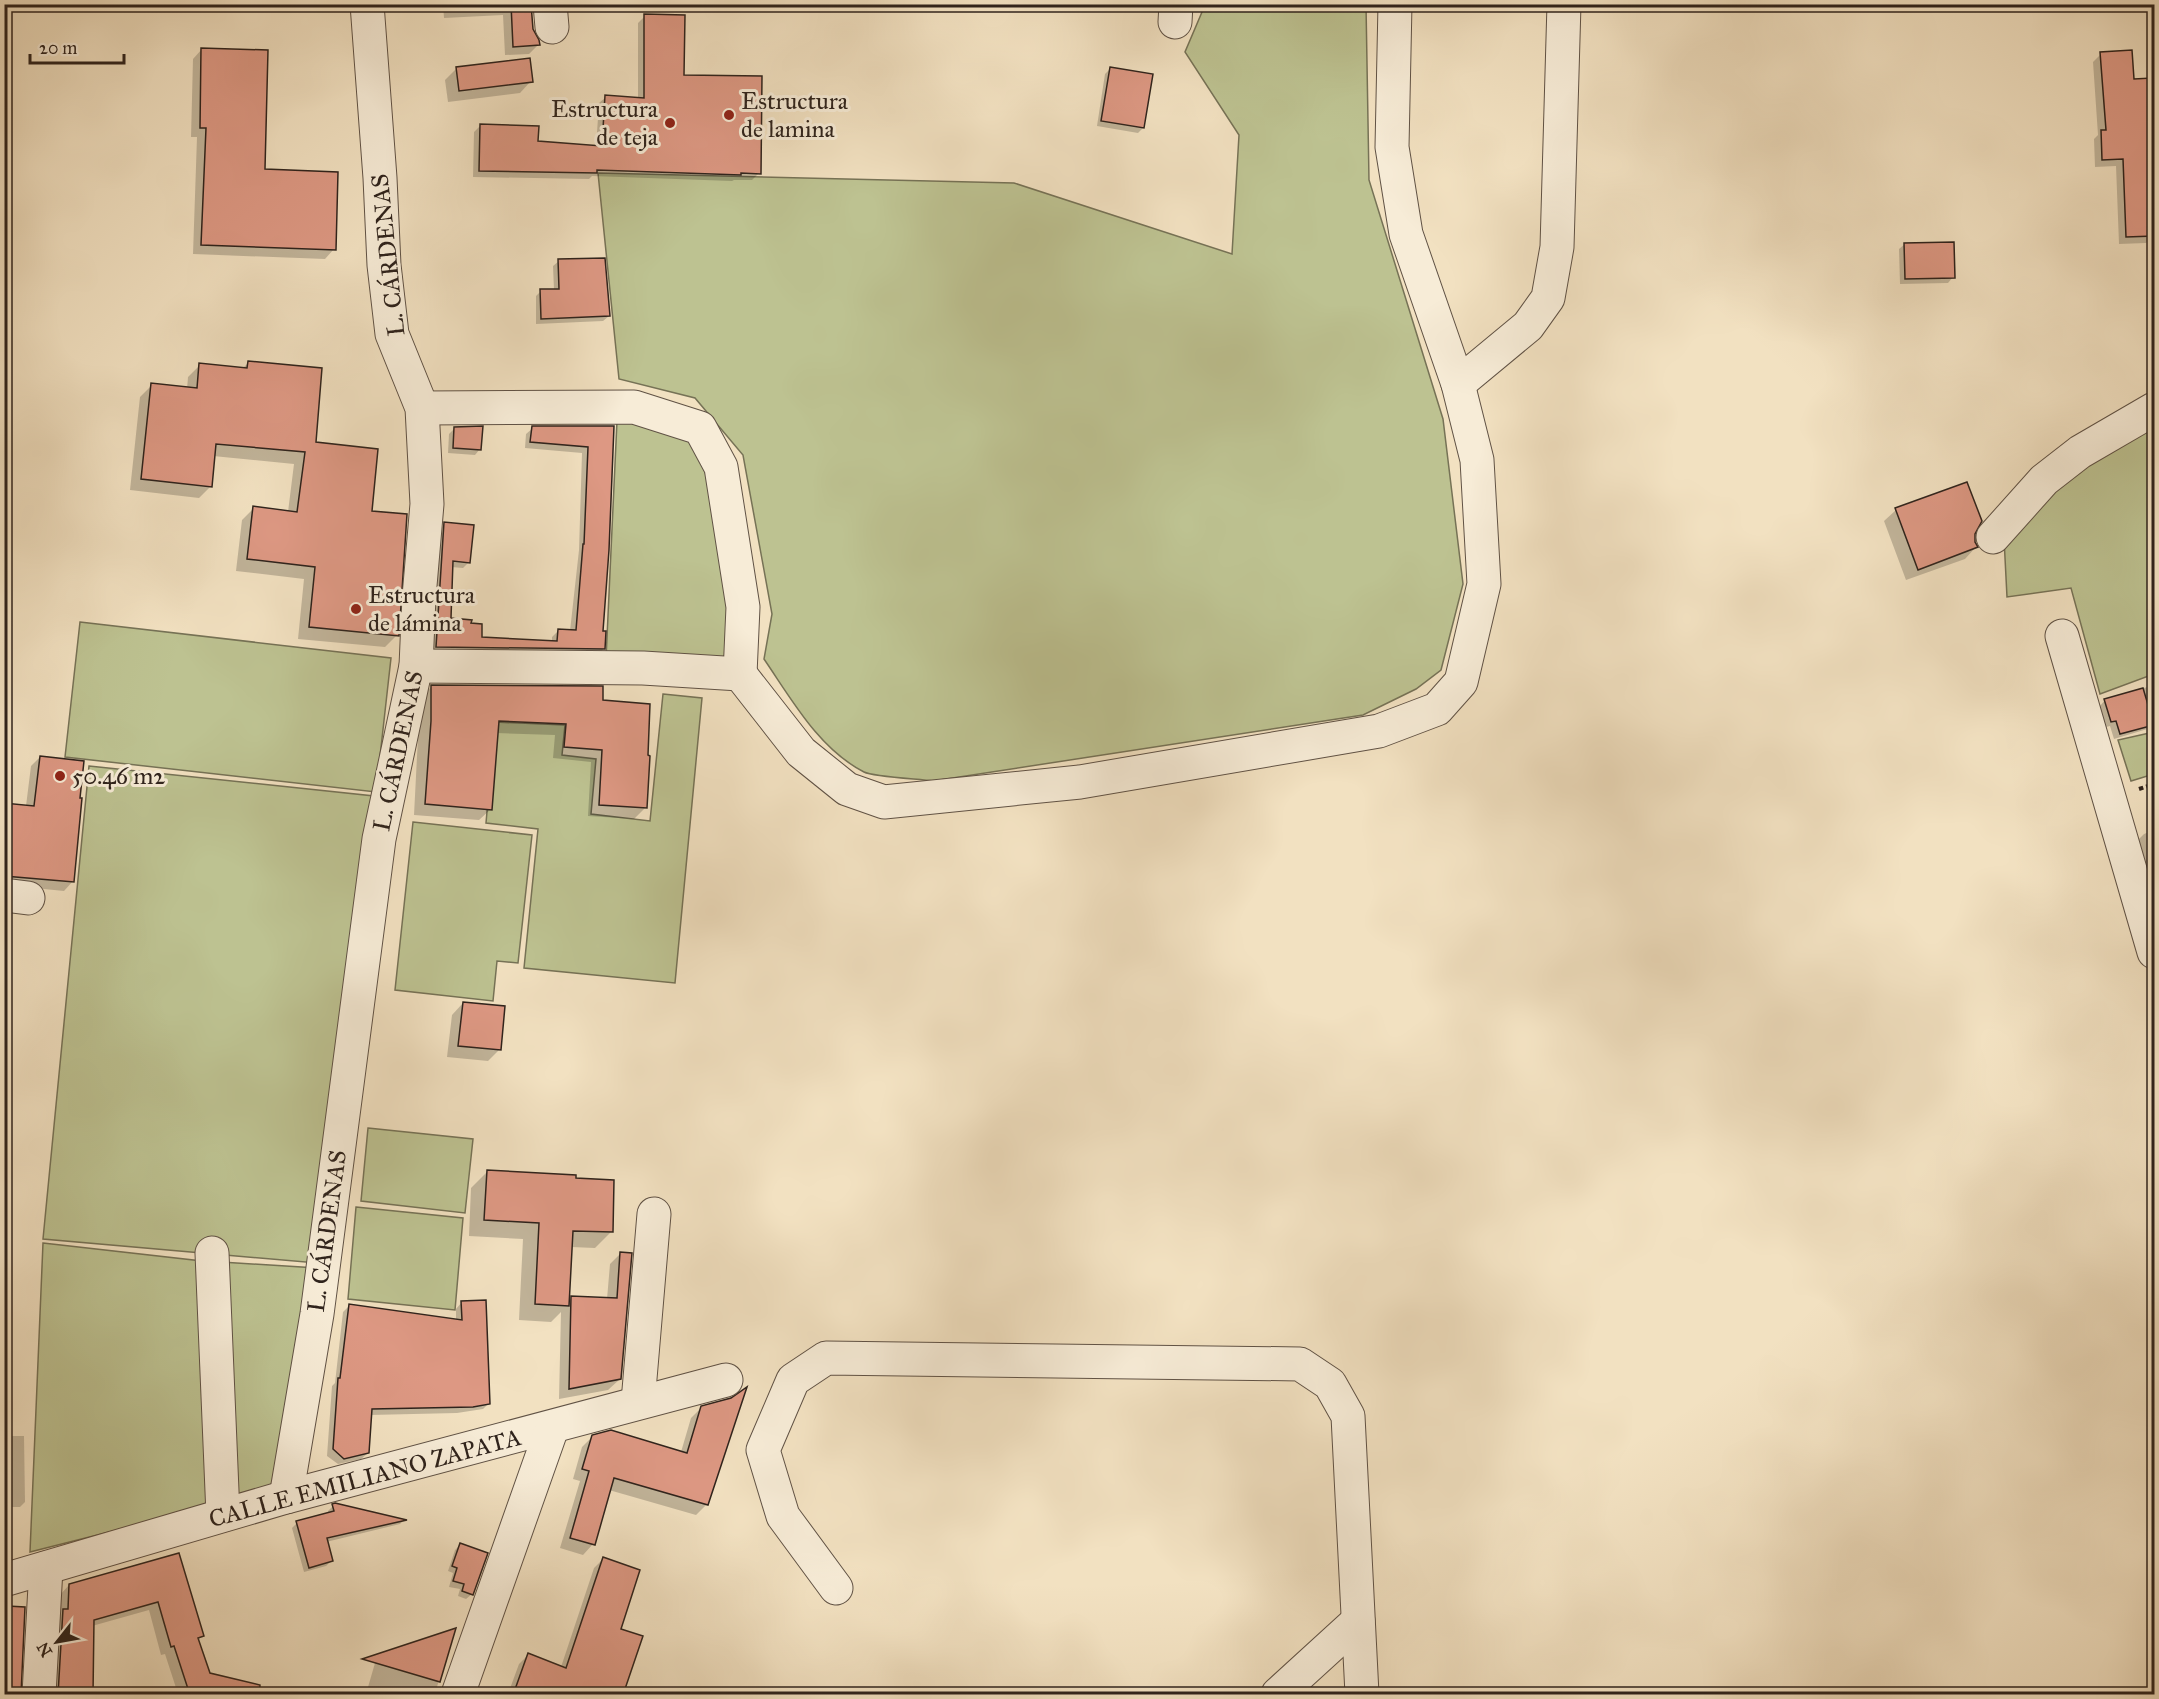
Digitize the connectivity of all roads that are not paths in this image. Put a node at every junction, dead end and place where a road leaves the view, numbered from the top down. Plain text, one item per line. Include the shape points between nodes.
1 (367, 4) edge
2 (1395, 4) edge
3 (1564, 4) edge
4 (1458, 384) junction
5 (422, 408) junction
6 (2154, 409) edge
7 (1993, 537) dead end
8 (2062, 636) dead end
9 (416, 666) junction
10 (740, 674) junction
11 (2154, 952) edge
12 (654, 1214) dead end
13 (212, 1253) dead end
14 (726, 1380) dead end
15 (638, 1402) junction
16 (552, 1428) junction
17 (286, 1497) junction
18 (223, 1515) junction
19 (46, 1568) junction
20 (4, 1580) edge
21 (836, 1588) dead end
22 (1358, 1620) junction
23 (39, 1695) edge
24 (458, 1695) edge
25 (1278, 1695) edge
26 (1362, 1695) edge

1 - 5 street, L. CÁRDENAS via 392,334
2 - 4 street via 1393,158 1406,234
3 - 4 street via 1557,247 1548,298 1528,326
4 - 10 street via 1477,460 1484,584 1461,682 1437,709 1379,731 1080,782 884,802 847,789 801,752
5 - 9 street, L. CÁRDENAS via 427,504
5 - 10 street via 634,407 700,428 722,467 742,607
6 - 7 street via 2080,452 2044,480
8 - 11 street
9 - 10 street via 643,668
9 - 17 street, L. CÁRDENAS via 379,839 317,1314
12 - 15 street
13 - 18 street
14 - 15 street, CALLE EMILIANO ZAPATA
15 - 16 street, CALLE EMILIANO ZAPATA
16 - 17 street, CALLE EMILIANO ZAPATA
16 - 24 street
17 - 18 street, CALLE EMILIANO ZAPATA
18 - 19 street, CALLE EMILIANO ZAPATA
19 - 20 street, CALLE EMILIANO ZAPATA
19 - 23 street
21 - 22 street via 783,1516 764,1450 793,1380 826,1358 1300,1364 1330,1384 1348,1416
22 - 25 street
22 - 26 street

